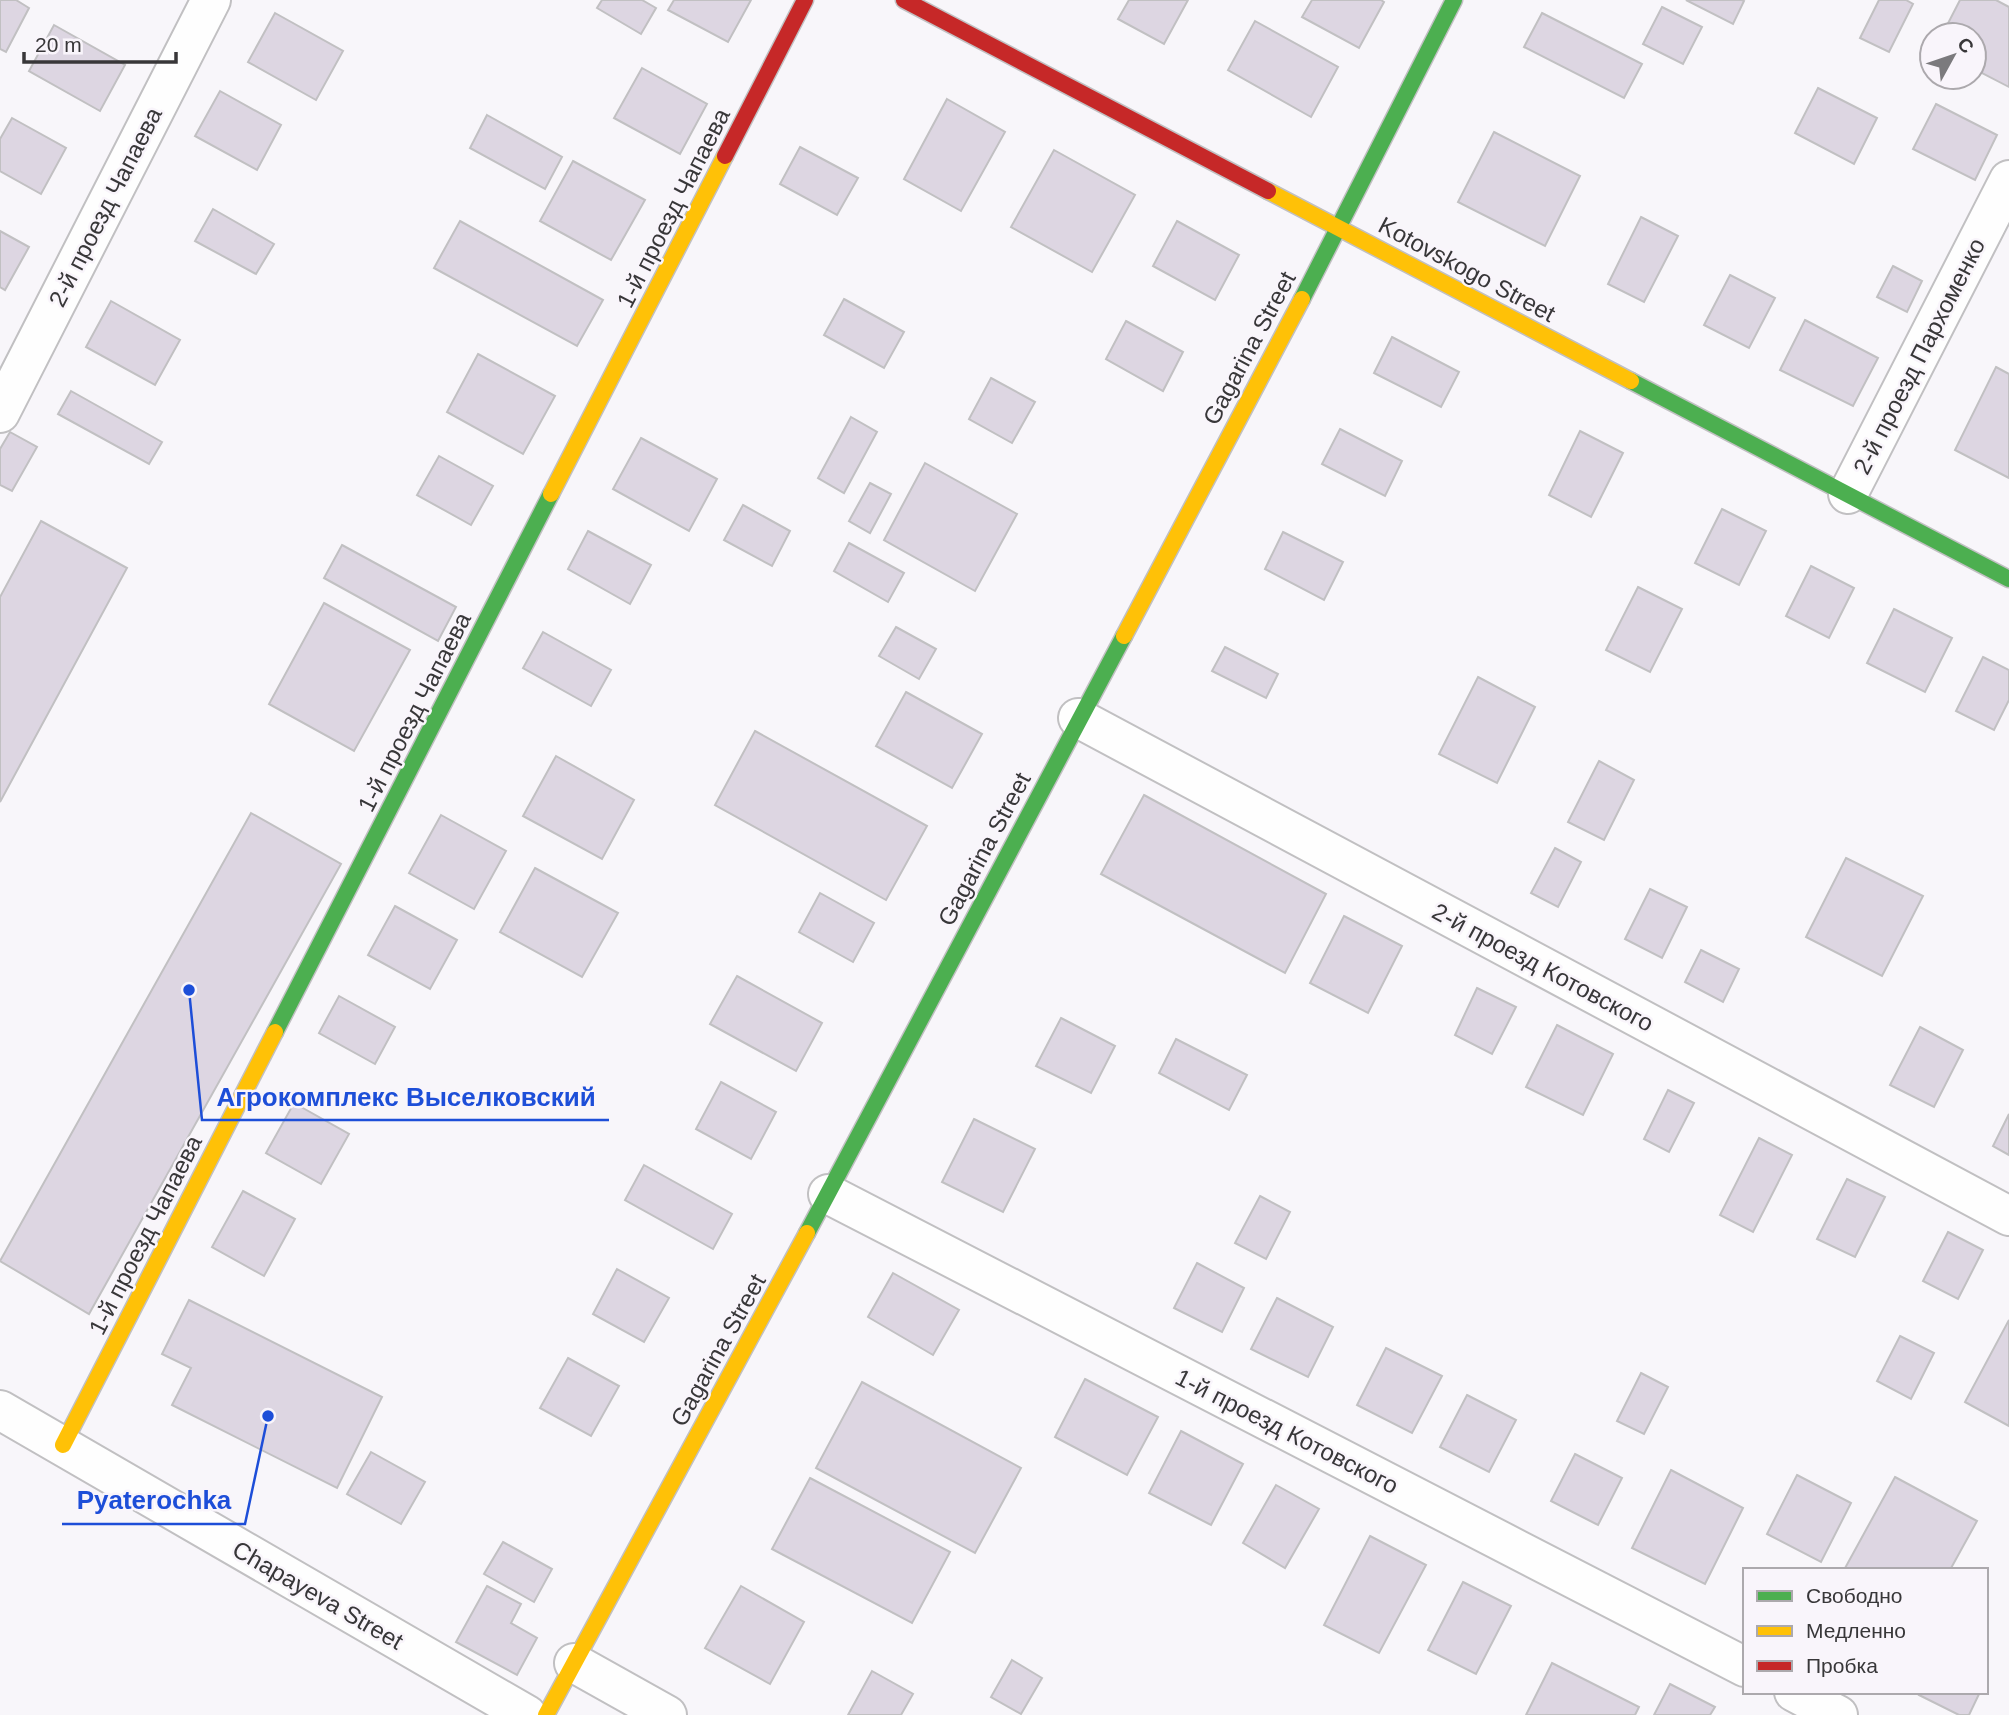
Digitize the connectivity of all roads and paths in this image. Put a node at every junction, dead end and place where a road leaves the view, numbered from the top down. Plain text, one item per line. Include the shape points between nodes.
1 (211, 0) edge
2 (805, 0) edge
3 (904, 0) edge
4 (1454, 0) edge
5 (2009, 180) edge
6 (1339, 227) junction
7 (0, 413) edge
8 (1848, 494) junction
9 (2009, 579) edge
10 (1078, 718) junction
11 (828, 1194) junction
12 (2009, 1216) edge
13 (0, 1410) edge
14 (63, 1445) junction
15 (574, 1662) junction
16 (1743, 1666) edge
17 (1798, 1694) edge
18 (527, 1715) edge
19 (546, 1715) edge
20 (667, 1715) edge
21 (1838, 1715) edge

1 - 7 street, 2-й проезд Чапаева
2 - 14 street, 1-й проезд Чапаева
3 - 6 street, Kotovskogo Street
4 - 6 street, Gagarina Street
5 - 8 street, 2-й проезд Пархоменко
6 - 8 street, Kotovskogo Street
6 - 10 street, Gagarina Street
8 - 9 street, Kotovskogo Street
10 - 11 street, Gagarina Street
10 - 12 street, 2-й проезд Котовского
11 - 15 street, Gagarina Street
11 - 16 street, 1-й проезд Котовского
13 - 14 street, Chapayeva Street
14 - 18 street, Chapayeva Street
15 - 19 street, Gagarina Street
15 - 20 street
17 - 21 street

